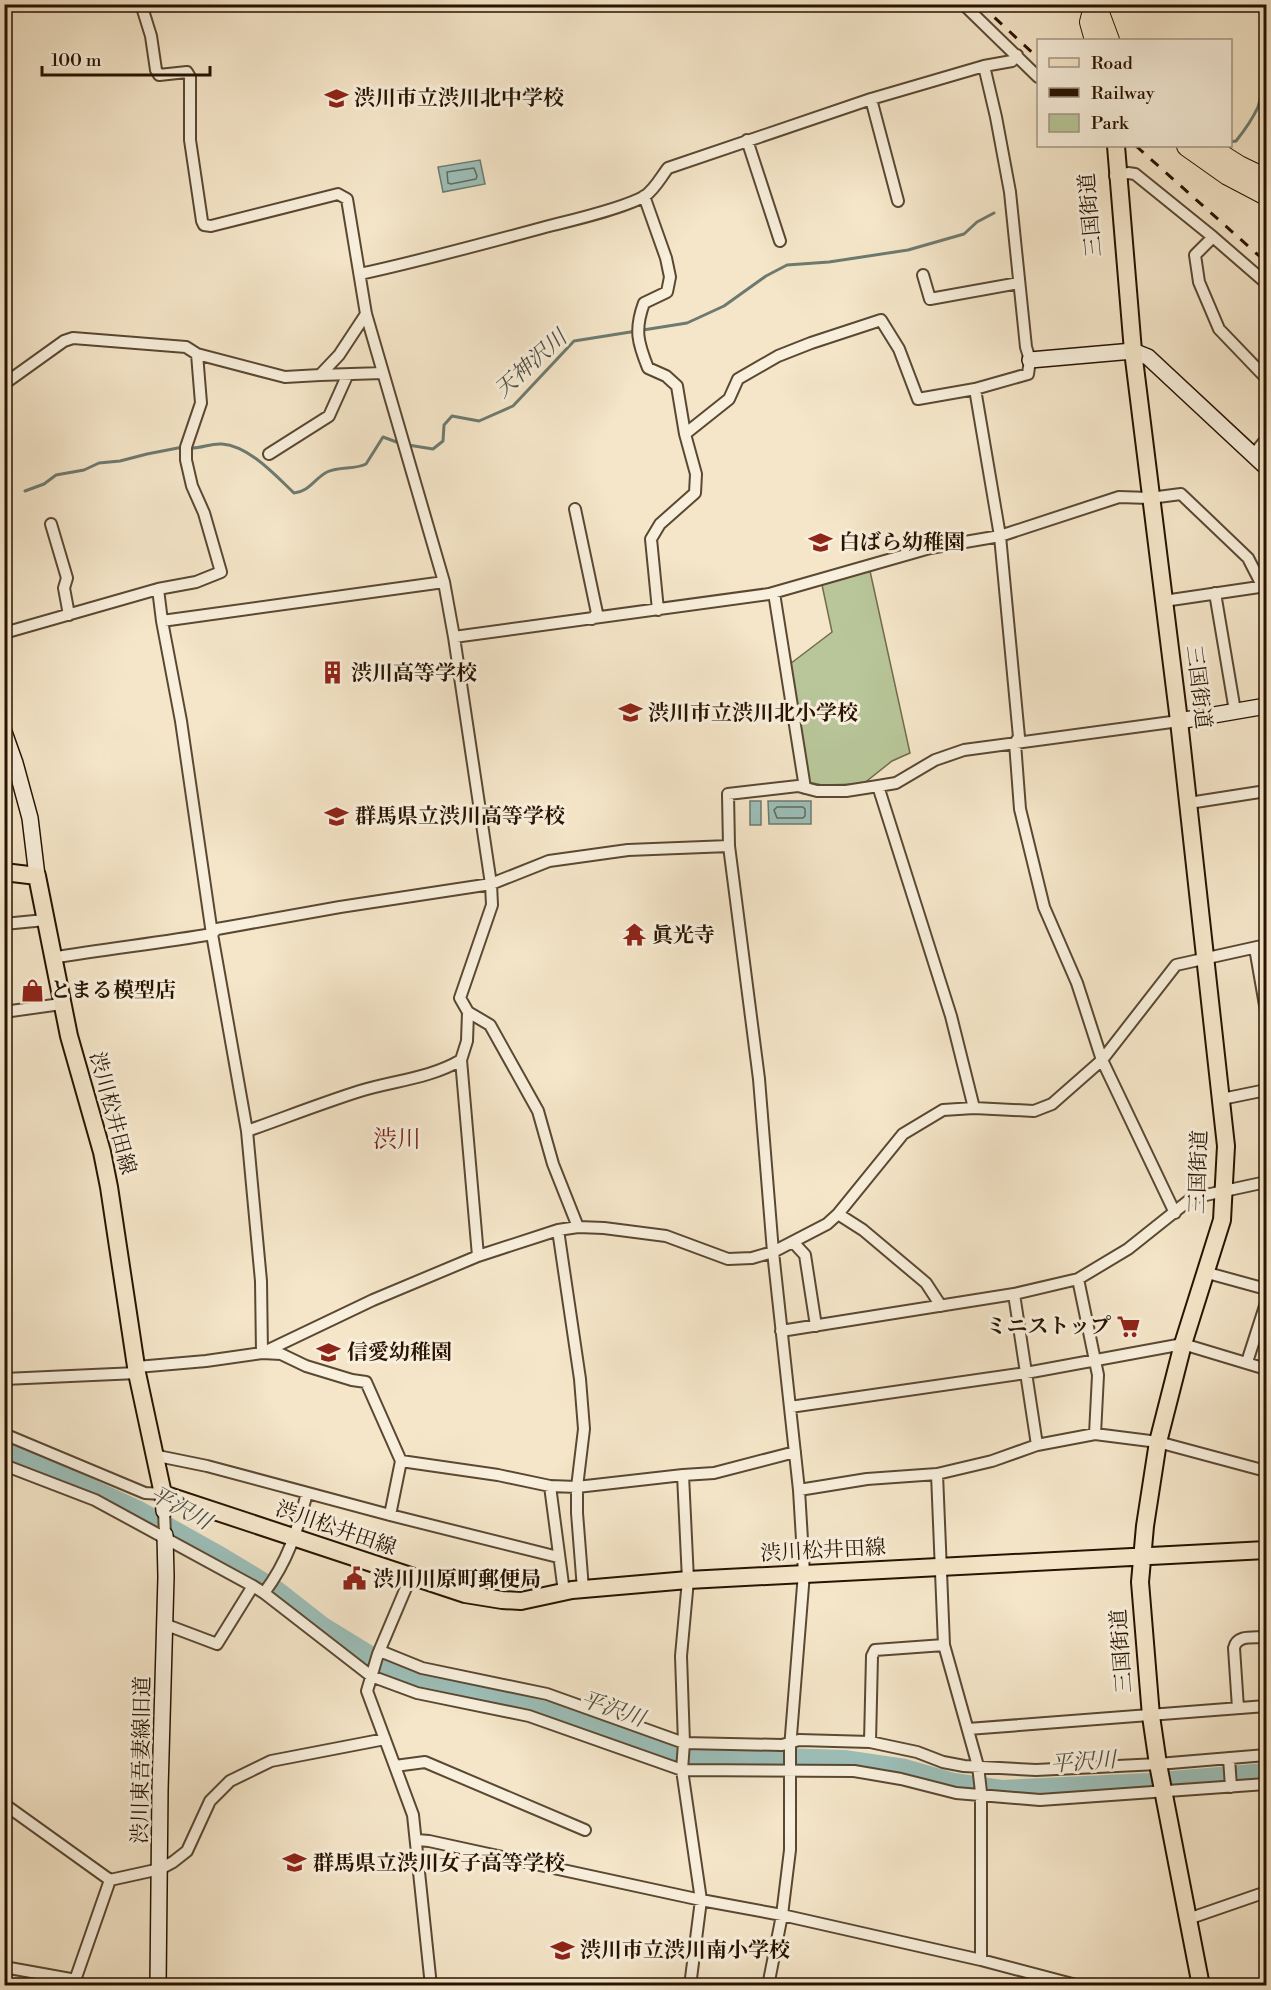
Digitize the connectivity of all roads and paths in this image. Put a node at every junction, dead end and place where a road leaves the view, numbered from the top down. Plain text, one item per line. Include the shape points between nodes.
1 (141, 4) edge
2 (963, 4) edge
3 (1099, 5) edge
4 (1098, 39) edge
5 (1017, 56) junction
6 (984, 66) junction
7 (1037, 76) edge
8 (871, 99) junction
9 (747, 140) junction
10 (1108, 147) edge
11 (1116, 147) edge
12 (1188, 147) edge
13 (1208, 147) edge
14 (1114, 176) junction
15 (1266, 179) edge
16 (1266, 195) edge
17 (644, 196) junction
18 (898, 201) dead end
19 (1214, 237) junction
20 (780, 241) dead end
21 (360, 274) junction
22 (923, 275) dead end
23 (1019, 283) junction
24 (1266, 283) edge
25 (366, 314) junction
26 (1133, 351) junction
27 (197, 354) junction
28 (1030, 360) junction
29 (383, 373) junction
30 (320, 375) junction
31 (347, 376) junction
32 (1266, 378) edge
33 (4, 384) edge
34 (975, 388) junction
35 (685, 434) junction
36 (1266, 439) edge
37 (269, 454) dead end
38 (1254, 454) junction
39 (1266, 467) edge
40 (1150, 498) junction
41 (575, 509) dead end
42 (51, 524) dead end
43 (1000, 536) junction
44 (444, 582) junction
45 (1266, 588) edge
46 (158, 589) junction
47 (774, 593) junction
48 (1215, 593) junction
49 (1164, 601) junction
50 (658, 610) junction
51 (69, 615) junction
52 (592, 619) junction
53 (162, 621) junction
54 (4, 633) edge
55 (454, 637) junction
56 (1266, 706) edge
57 (1236, 711) junction
58 (1179, 721) junction
59 (4, 732) edge
60 (1015, 743) junction
61 (878, 786) junction
62 (806, 788) junction
63 (1266, 791) edge
64 (1189, 803) junction
65 (729, 846) junction
66 (4, 872) edge
67 (37, 876) junction
68 (491, 884) junction
69 (45, 921) junction
70 (4, 924) edge
71 (212, 934) junction
72 (1261, 946) edge
73 (52, 958) junction
74 (1205, 958) junction
75 (61, 1004) junction
76 (1266, 1011) edge
77 (4, 1012) edge
78 (468, 1012) junction
79 (461, 1060) junction
80 (1102, 1060) junction
81 (1266, 1090) edge
82 (1222, 1100) junction
83 (974, 1108) junction
84 (247, 1131) junction
85 (1266, 1182) edge
86 (1224, 1192) junction
87 (1175, 1213) junction
88 (838, 1214) junction
89 (578, 1227) junction
90 (558, 1230) junction
91 (793, 1242) junction
92 (772, 1252) junction
93 (478, 1256) junction
94 (1204, 1272) junction
95 (1078, 1279) junction
96 (1266, 1289) edge
97 (1014, 1294) junction
98 (1266, 1303) edge
99 (941, 1306) junction
100 (816, 1326) junction
101 (781, 1331) junction
102 (1183, 1344) junction
103 (262, 1353) junction
104 (1095, 1361) junction
105 (1247, 1362) junction
106 (1266, 1369) edge
107 (137, 1370) junction
108 (1026, 1373) junction
109 (4, 1379) edge
110 (790, 1407) junction
111 (4, 1434) edge
112 (1095, 1434) junction
113 (1158, 1442) junction
114 (1037, 1445) junction
115 (795, 1452) junction
116 (153, 1455) junction
117 (401, 1461) junction
118 (4, 1465) edge
119 (1266, 1471) edge
120 (937, 1474) junction
121 (683, 1475) junction
122 (550, 1486) junction
123 (577, 1487) junction
124 (799, 1490) junction
125 (307, 1493) junction
126 (163, 1494) junction
127 (164, 1511) joint
128 (390, 1515) junction
129 (165, 1538) junction
130 (295, 1538) junction
131 (1266, 1550) edge
132 (558, 1557) junction
133 (1141, 1558) junction
134 (940, 1567) junction
135 (804, 1573) junction
136 (411, 1576) junction
137 (688, 1580) junction
138 (253, 1586) junction
139 (583, 1590) junction
140 (265, 1591) junction
141 (564, 1592) junction
142 (165, 1624) junction
143 (1266, 1637) edge
144 (944, 1645) junction
145 (379, 1652) junction
146 (372, 1674) junction
147 (1266, 1706) edge
148 (1238, 1708) junction
149 (1151, 1716) junction
150 (968, 1729) junction
151 (386, 1739) junction
152 (870, 1742) junction
153 (684, 1744) junction
154 (791, 1745) junction
155 (1266, 1755) edge
156 (1229, 1759) junction
157 (395, 1766) junction
158 (682, 1767) junction
159 (790, 1769) junction
160 (978, 1770) junction
161 (1160, 1779) junction
162 (1266, 1785) edge
163 (1231, 1786) junction
164 (981, 1794) junction
165 (4, 1804) edge
166 (585, 1830) dead end
167 (417, 1840) junction
168 (160, 1869) junction
169 (110, 1880) junction
170 (1266, 1892) edge
171 (701, 1900) junction
172 (782, 1915) junction
173 (1188, 1919) junction
174 (981, 1960) junction
175 (4, 1967) edge
176 (75, 1983) edge
177 (158, 1986) edge
178 (431, 1986) edge
179 (690, 1986) edge
180 (768, 1986) edge
181 (1080, 1986) edge
182 (1201, 1986) edge

1 - 21 street via 159,75 187,72 190,77 190,140 204,225 338,194 346,199
2 - 5 street
3 - 4 highway
5 - 6 street via 1012,61
5 - 7 street
6 - 8 street
6 - 23 street via 1010,192
8 - 9 street
8 - 18 street
9 - 17 street via 668,168
9 - 20 street
10 - 14 main road, 三国街道
11 - 14 main road, 三国街道
12 - 16 highway
13 - 15 highway
14 - 19 street via 1135,174
14 - 26 main road, 三国街道 via 1119,278
17 - 21 street via 578,219
17 - 35 street via 670,278 666,292 644,303 638,323 638,345 648,368 677,386
19 - 24 street
19 - 32 street via 1195,255 1198,282 1219,329
21 - 25 street
22 - 23 street via 930,299
23 - 28 street
25 - 29 street
25 - 30 street via 339,355
26 - 28 street
26 - 38 street via 1148,357
26 - 40 main road, 三国街道
27 - 30 street via 285,376
27 - 33 street via 186,347 73,338
27 - 46 street via 201,403 186,451 192,486 221,572 196,582
28 - 34 street via 1028,374
29 - 31 street
29 - 44 street
30 - 31 street
31 - 37 street via 329,416
34 - 35 street via 918,399 899,349 881,320 800,347 738,379 729,399
34 - 43 street
35 - 50 street via 696,474 695,493 660,524 651,539
36 - 38 street
38 - 39 street
40 - 43 street via 1119,497
40 - 45 street via 1181,494 1248,558
40 - 49 main road, 三国街道
41 - 52 street via 597,613
42 - 51 street via 67,578 64,588
43 - 47 street via 930,548
43 - 60 street via 1019,737
44 - 53 street
44 - 55 street
45 - 48 street
46 - 51 street
46 - 53 street
47 - 50 street
47 - 62 street
48 - 49 street
48 - 57 street
49 - 58 main road, 三国街道
50 - 52 street
51 - 54 street
52 - 55 street
53 - 71 street
55 - 68 street
56 - 57 street
57 - 58 street
58 - 60 street
58 - 64 main road, 三国街道
59 - 67 street via 30,818
60 - 61 street via 964,750 935,760 896,783
60 - 80 street via 1020,809 1044,908 1077,983
61 - 62 street via 846,791
61 - 83 street via 951,1016
62 - 65 street via 728,794
63 - 64 street
64 - 74 main road, 三国街道
65 - 68 street via 628,850 549,861
65 - 92 street via 759,1079
66 - 67 main road
67 - 69 main road, 渋川松井田線
68 - 71 street via 217,929
68 - 78 street via 492,905 460,998
69 - 70 street
69 - 73 main road, 渋川松井田線
71 - 73 street
71 - 84 street
72 - 74 street
72 - 76 street
73 - 75 main road, 渋川松井田線
74 - 80 street via 1176,965
74 - 82 main road, 三国街道
75 - 77 street
75 - 107 main road, 渋川松井田線 via 107,1175
78 - 79 street via 467,1041
78 - 89 street via 490,1026 538,1111
79 - 84 street
79 - 93 street
80 - 83 street via 1052,1104 1034,1111
80 - 87 street
81 - 82 street
82 - 86 main road, 三国街道
83 - 88 street via 943,1110 903,1134
84 - 103 street via 261,1281
85 - 86 street
86 - 87 street via 1192,1198
86 - 94 main road, 三国街道 via 1222,1220
87 - 95 street via 1128,1250
88 - 91 street
88 - 99 street via 926,1283
89 - 90 street
89 - 92 street via 666,1236 728,1259
90 - 93 street
90 - 123 street via 584,1429
91 - 92 street
91 - 100 street via 805,1255
92 - 101 street
93 - 103 street
94 - 96 street
94 - 102 main road, 三国街道
95 - 97 street
95 - 104 street
97 - 99 street
97 - 108 street
98 - 105 street
99 - 100 street
100 - 101 street
101 - 110 street
102 - 104 street
102 - 105 street
102 - 113 main road, 三国街道
103 - 107 street
103 - 117 street via 281,1354 306,1366 366,1382
104 - 108 street
104 - 112 street
105 - 106 street
107 - 109 street
107 - 116 main road, 渋川松井田線
108 - 110 street
108 - 114 street
110 - 115 street
111 - 126 street via 145,1493
112 - 113 street
112 - 114 street
113 - 119 street
113 - 133 main road, 三国街道
114 - 120 street
115 - 121 street via 714,1473
115 - 124 street
116 - 125 street
116 - 126 main road, 渋川松井田線
117 - 122 street
117 - 128 street
118 - 129 street via 94,1500
120 - 124 street via 867,1479
120 - 134 street
121 - 123 street
121 - 137 street
122 - 123 street
122 - 132 street
123 - 139 street
124 - 135 street
125 - 128 street
125 - 130 street
126 - 127 street
126 - 130 main road, 渋川松井田線
127 - 129 street
128 - 132 street
129 - 138 street
129 - 142 street, 渋川東吾妻線旧道
130 - 136 main road, 渋川松井田線
130 - 140 street
131 - 133 main road, 渋川松井田線
132 - 141 street
133 - 134 main road, 渋川松井田線
133 - 149 main road, 三国街道
134 - 135 main road, 渋川松井田線
134 - 144 street
135 - 137 main road, 渋川松井田線
135 - 154 street
136 - 141 main road, 渋川松井田線 via 465,1594 502,1600 521,1601
136 - 145 street
137 - 139 main road, 渋川松井田線
137 - 153 street via 681,1656
138 - 140 street
138 - 142 street via 217,1644
139 - 141 main road, 渋川松井田線
140 - 146 street
142 - 168 street, 渋川東吾妻線旧道
143 - 148 street via 1240,1638 1235,1642
144 - 150 street
144 - 152 street via 875,1650
145 - 146 street
145 - 153 street via 422,1668 547,1694
146 - 151 street via 367,1691
146 - 158 street via 417,1694 529,1716
147 - 148 street
148 - 149 street
149 - 150 street
149 - 161 main road, 三国街道
150 - 160 street
151 - 157 street
151 - 168 street via 271,1761 230,1781 210,1801 187,1851
152 - 154 street via 798,1740
152 - 160 street
153 - 154 street
153 - 158 street
154 - 159 street
155 - 156 street
156 - 161 street
156 - 163 street
157 - 166 street via 425,1762
157 - 167 street via 413,1815
158 - 159 street
158 - 171 street
159 - 164 street via 854,1772 956,1793
159 - 172 street via 790,1850
160 - 161 street
160 - 164 street
161 - 163 street
161 - 164 street via 1040,1800
161 - 173 main road, 三国街道
162 - 163 street
164 - 174 street
165 - 169 street
167 - 171 street
167 - 178 street
168 - 169 street
168 - 177 street, 渋川東吾妻線旧道
169 - 176 street
170 - 173 street
171 - 172 street
171 - 179 street
172 - 174 street
172 - 180 street
173 - 182 main road, 三国街道
174 - 181 street
175 - 176 street

